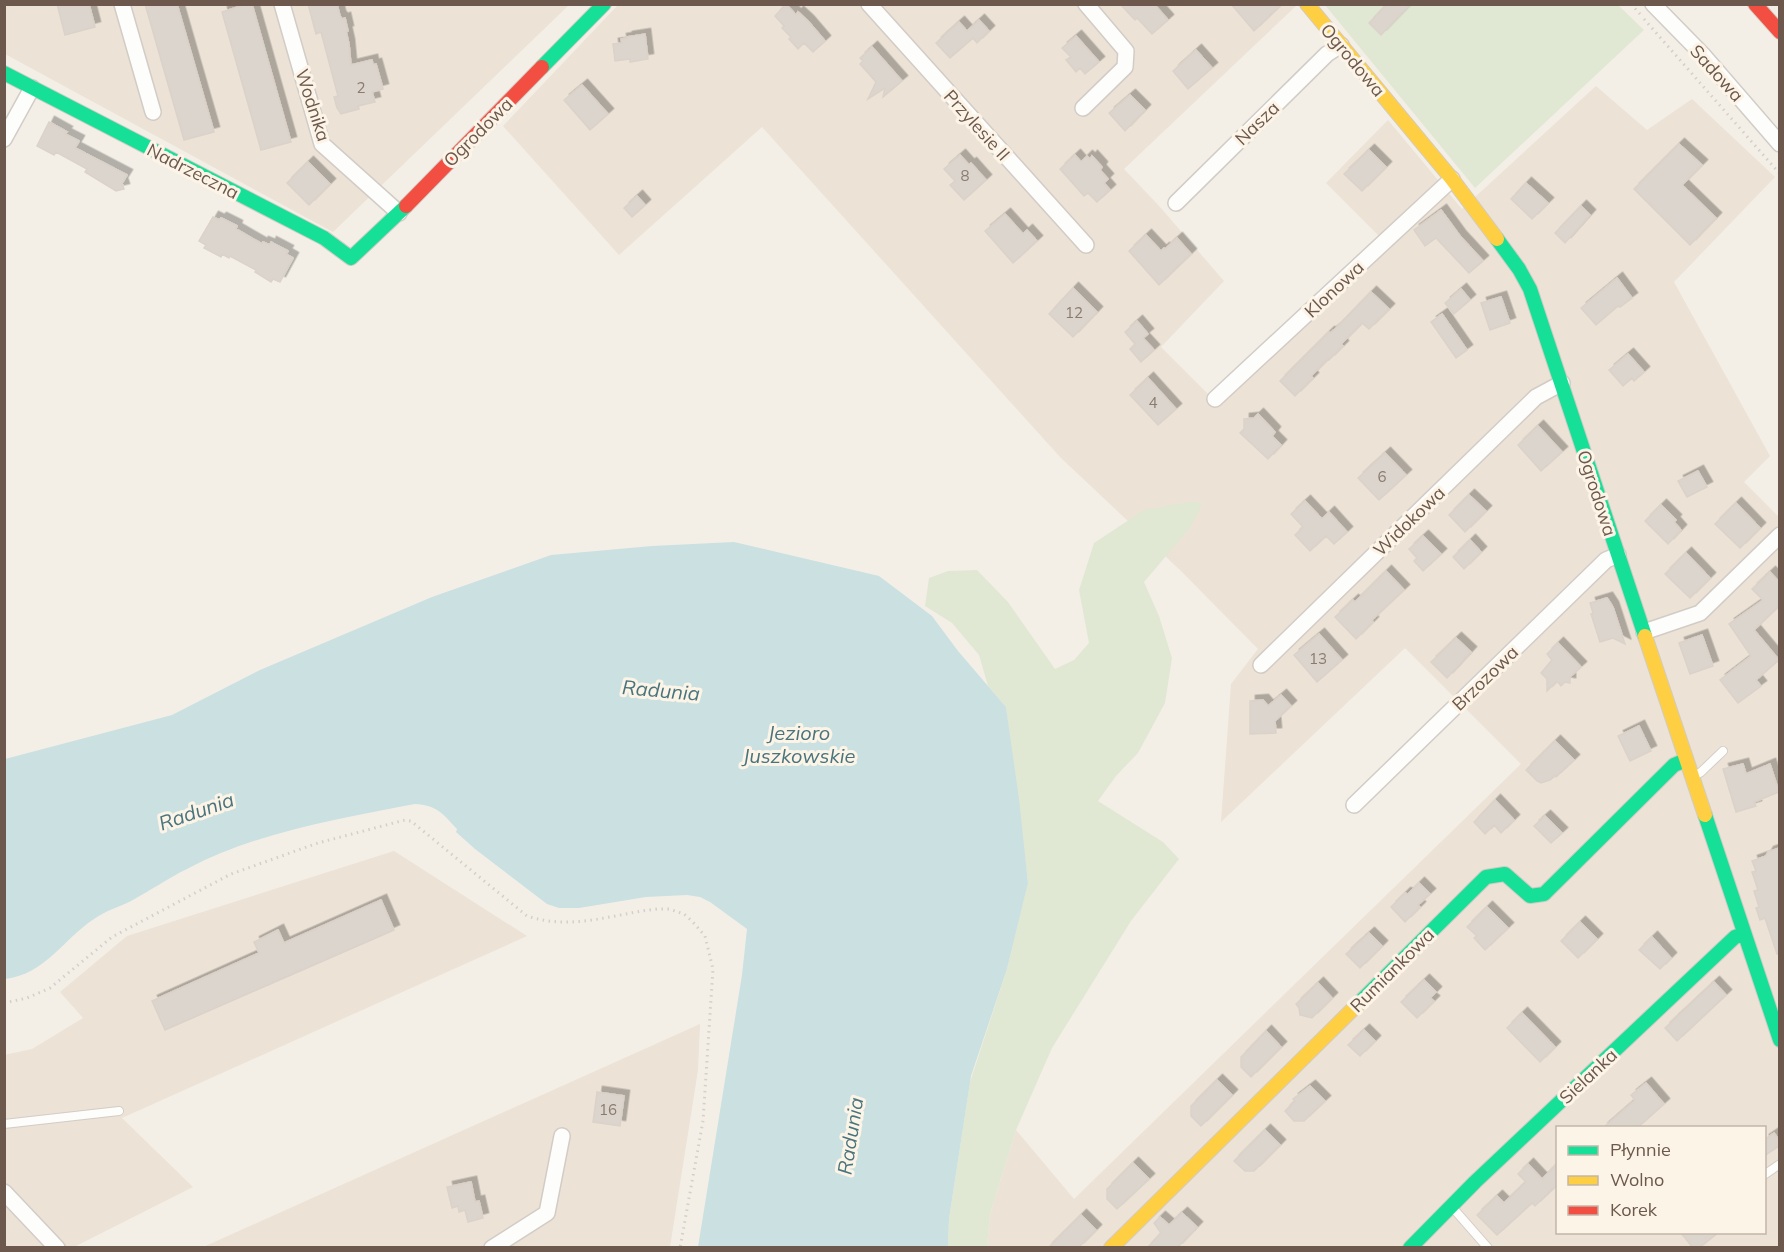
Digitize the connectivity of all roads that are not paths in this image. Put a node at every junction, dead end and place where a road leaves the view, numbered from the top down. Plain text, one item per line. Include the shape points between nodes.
1 (122, 4) edge
2 (282, 4) edge
3 (604, 4) edge
4 (869, 4) edge
5 (1086, 4) edge
6 (1307, 4) edge
7 (1653, 4) edge
8 (1755, 4) edge
9 (1779, 32) edge
10 (1341, 45) junction
11 (4, 73) edge
12 (32, 88) junction
13 (1083, 108) dead end
14 (153, 112) dead end
15 (4, 139) edge
16 (1779, 144) edge
17 (1452, 179) junction
18 (1176, 203) dead end
19 (399, 213) junction
20 (1086, 245) dead end
21 (351, 258) joint
22 (1562, 383) junction
23 (1215, 399) dead end
24 (1779, 535) edge
25 (1618, 555) junction
26 (1644, 632) junction
27 (1261, 665) dead end
28 (1723, 751) dead end
29 (1686, 760) junction
30 (1692, 777) junction
31 (1354, 805) dead end
32 (1744, 934) junction
33 (1776, 1019) edge
34 (1779, 1040) edge
35 (119, 1111) dead end
36 (4, 1124) edge
37 (562, 1136) dead end
38 (1779, 1164) edge
39 (1766, 1174) edge
40 (4, 1192) edge
41 (1451, 1206) junction
42 (57, 1248) edge
43 (492, 1248) edge
44 (1111, 1248) edge
45 (1410, 1248) edge
46 (1488, 1248) edge

1 - 14 street
2 - 19 street, Wodnika via 322,144
3 - 19 main road, Ogrodowa
4 - 20 street, Przylesie II
5 - 13 street via 1126,51 1125,67
6 - 10 main road, Ogrodowa
7 - 16 street, Sadowa
8 - 9 main road
10 - 17 main road, Ogrodowa
10 - 18 street, Nasza via 1327,54
11 - 12 main road, Nadrzeczna
12 - 15 street
12 - 21 main road, Nadrzeczna via 324,238
17 - 22 main road, Ogrodowa via 1530,289
17 - 23 street, Klonowa
19 - 21 main road, Ogrodowa
22 - 25 main road, Ogrodowa
22 - 27 street, Widokowa via 1536,397
24 - 26 street via 1700,613
25 - 26 main road, Ogrodowa
25 - 31 street, Brzozowa via 1606,560
26 - 29 main road, Ogrodowa
28 - 30 lane
29 - 30 main road, Ogrodowa
29 - 44 main road, Rumiankowa via 1674,765 1544,894 1530,897 1505,874 1486,877
30 - 32 main road, Ogrodowa
32 - 33 main road, Ogrodowa
32 - 41 main road, Sielanka via 1726,945
33 - 34 main road, Ogrodowa
35 - 36 lane
37 - 43 street via 547,1213
38 - 39 lane
40 - 42 street
41 - 45 main road, Sielanka
41 - 46 lane

